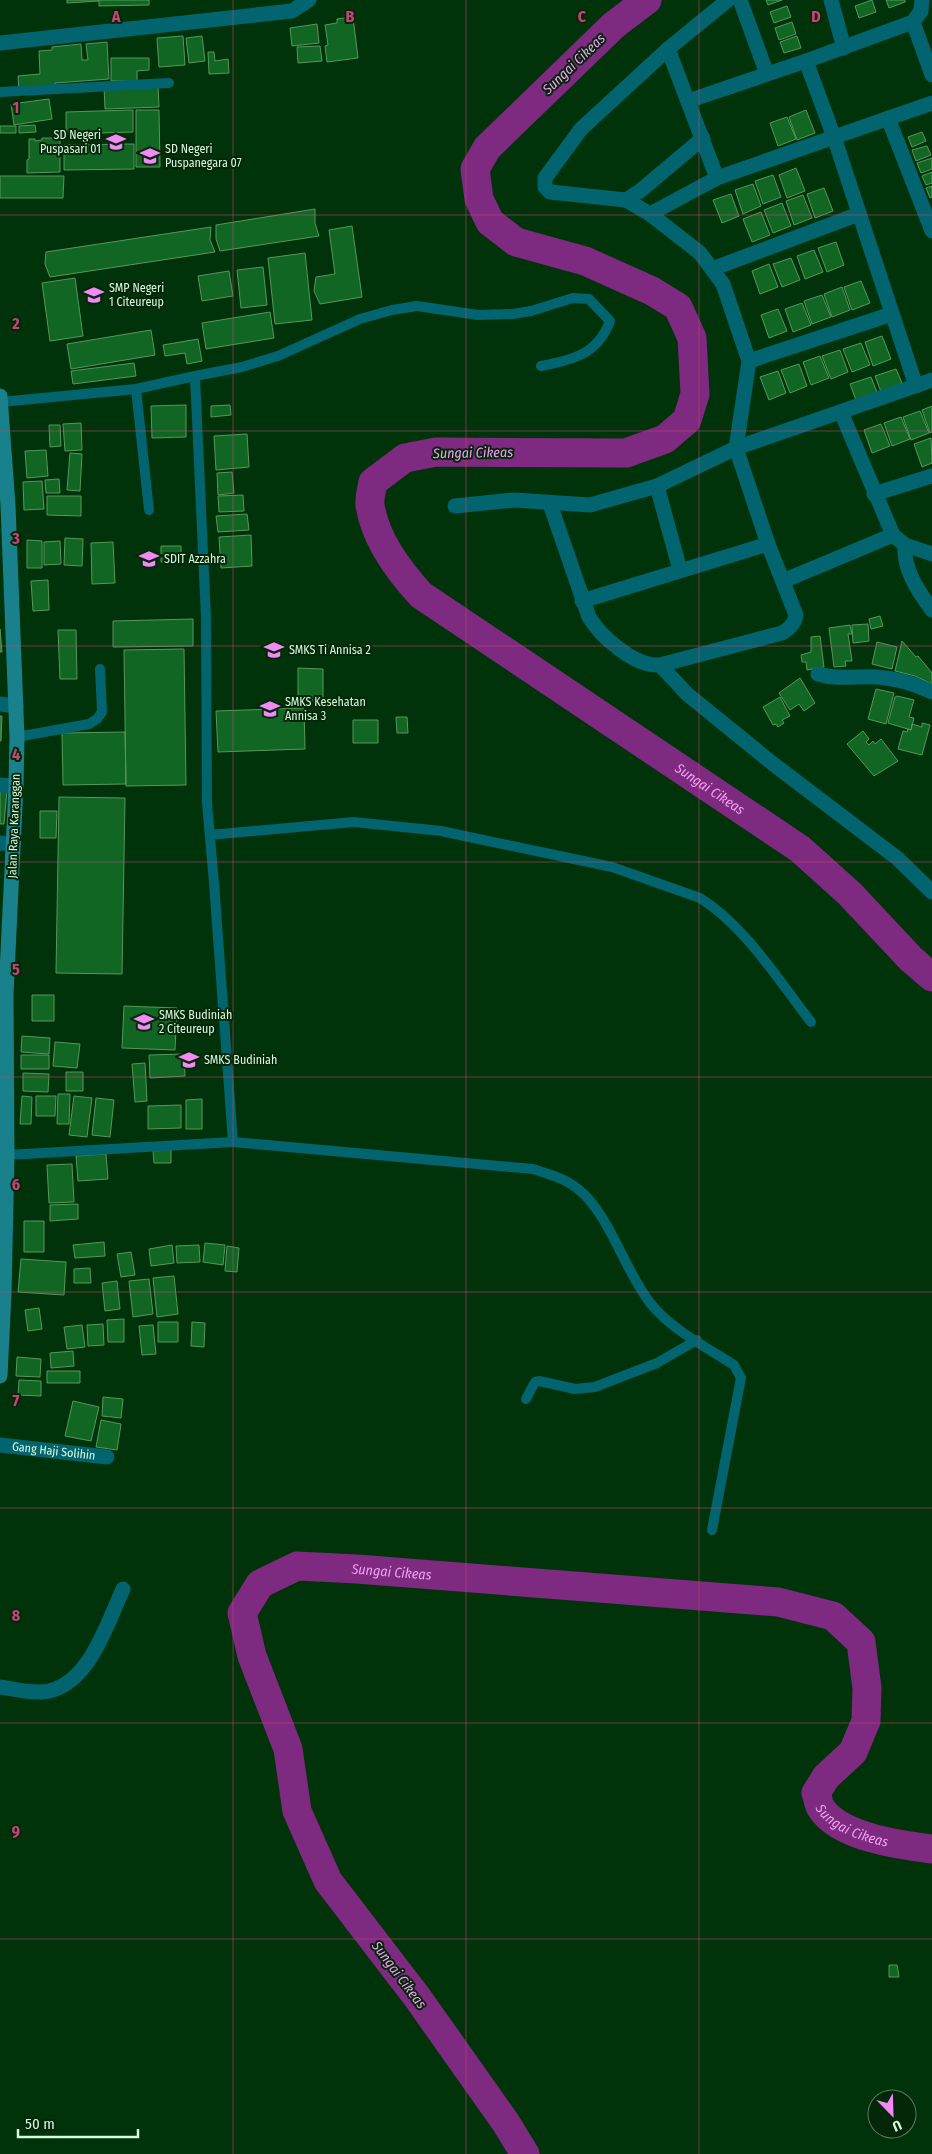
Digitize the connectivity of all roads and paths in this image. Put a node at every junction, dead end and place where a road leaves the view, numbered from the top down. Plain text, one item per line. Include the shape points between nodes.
1 (309, 0) edge
2 (728, 0) edge
3 (740, 0) edge
4 (831, 0) edge
5 (922, 0) edge
6 (913, 22) junction
7 (0, 43) edge
8 (844, 48) junction
9 (668, 49) junction
10 (806, 61) junction
11 (767, 74) junction
12 (932, 75) edge
13 (168, 83) dead end
14 (0, 92) edge
15 (688, 101) junction
16 (932, 103) edge
17 (888, 118) junction
18 (834, 137) junction
19 (703, 138) junction
20 (717, 178) junction
21 (626, 200) junction
22 (650, 214) junction
23 (859, 214) junction
24 (932, 231) edge
25 (712, 269) junction
26 (892, 314) junction
27 (749, 361) junction
28 (541, 366) dead end
29 (195, 376) junction
30 (932, 380) edge
31 (916, 386) junction
32 (136, 389) junction
33 (0, 399) edge
34 (842, 412) junction
35 (736, 448) junction
36 (932, 476) edge
37 (657, 486) junction
38 (874, 494) junction
39 (550, 504) junction
40 (4, 505) edge
41 (455, 506) dead end
42 (149, 510) dead end
43 (892, 535) junction
44 (768, 544) junction
45 (905, 545) junction
46 (932, 554) edge
47 (680, 570) junction
48 (783, 581) junction
49 (582, 601) junction
50 (932, 610) edge
51 (660, 665) junction
52 (100, 669) dead end
53 (818, 674) dead end
54 (932, 692) edge
55 (0, 704) edge
56 (16, 706) junction
57 (16, 737) junction
58 (0, 785) edge
59 (16, 786) junction
60 (210, 835) junction
61 (7, 844) edge
62 (932, 892) edge
63 (3, 988) edge
64 (811, 1022) dead end
65 (233, 1142) junction
66 (7, 1155) junction
67 (697, 1340) junction
68 (0, 1376) edge
69 (526, 1399) dead end
70 (0, 1445) edge
71 (107, 1457) dead end
72 (712, 1530) dead end
73 (124, 1589) dead end
74 (0, 1687) edge

1 - 7 street via 292,11
2 - 9 street
3 - 11 street
4 - 8 street
5 - 6 street via 921,11
6 - 8 street
6 - 12 street
8 - 10 street
9 - 15 street
9 - 21 street via 581,129 545,178 545,187 550,192
10 - 11 street
10 - 18 street
11 - 15 street
13 - 14 lane
15 - 19 street
16 - 17 street
17 - 18 street
17 - 24 street
18 - 20 street
18 - 23 street
19 - 20 street
19 - 21 street
20 - 22 street
21 - 22 street
22 - 25 street via 700,253
23 - 25 street
23 - 26 street
25 - 27 street via 723,284
26 - 27 street
26 - 31 street
27 - 35 street
28 - 29 lane via 583,354 600,340 610,321 589,300 573,298 513,314 478,315 417,306 360,319 278,356
29 - 32 lane
29 - 60 lane via 206,618
30 - 31 street
31 - 34 street
32 - 33 lane
32 - 42 lane
33 - 40 street, Jalan Raya Karanggan
34 - 35 street
34 - 38 street
35 - 37 street
35 - 44 street
36 - 38 street
37 - 39 street via 590,505
37 - 47 street
38 - 43 street
39 - 41 street via 514,500
39 - 49 street
40 - 56 street, Jalan Raya Karanggan
43 - 45 street
43 - 48 street
44 - 47 street
44 - 48 street
45 - 46 street
45 - 50 street via 904,559 908,570
47 - 49 street
48 - 51 street via 796,615 788,630
49 - 51 street via 599,632 634,659 644,664
51 - 62 street via 687,694 772,764 897,858
52 - 57 lane via 102,712 97,719 89,724
53 - 54 street via 836,678 878,677 917,685
55 - 56 street
56 - 57 street, Jalan Raya Karanggan
57 - 59 street, Jalan Raya Karanggan
58 - 59 street
59 - 61 street, Jalan Raya Karanggan
60 - 64 lane via 354,822 441,831 612,867 711,904 750,943
60 - 65 lane
61 - 63 street, Jalan Raya Karanggan
63 - 66 street, Jalan Raya Karanggan
65 - 66 lane
65 - 67 lane via 533,1169 561,1178 578,1189 593,1205 652,1306
66 - 68 street, Jalan Raya Karanggan
67 - 69 lane via 657,1363 595,1387 575,1389 538,1380
67 - 72 lane via 734,1365 741,1378
70 - 71 street, Gang Haji Solihin
73 - 74 street via 89,1661 77,1676 60,1689 41,1693

